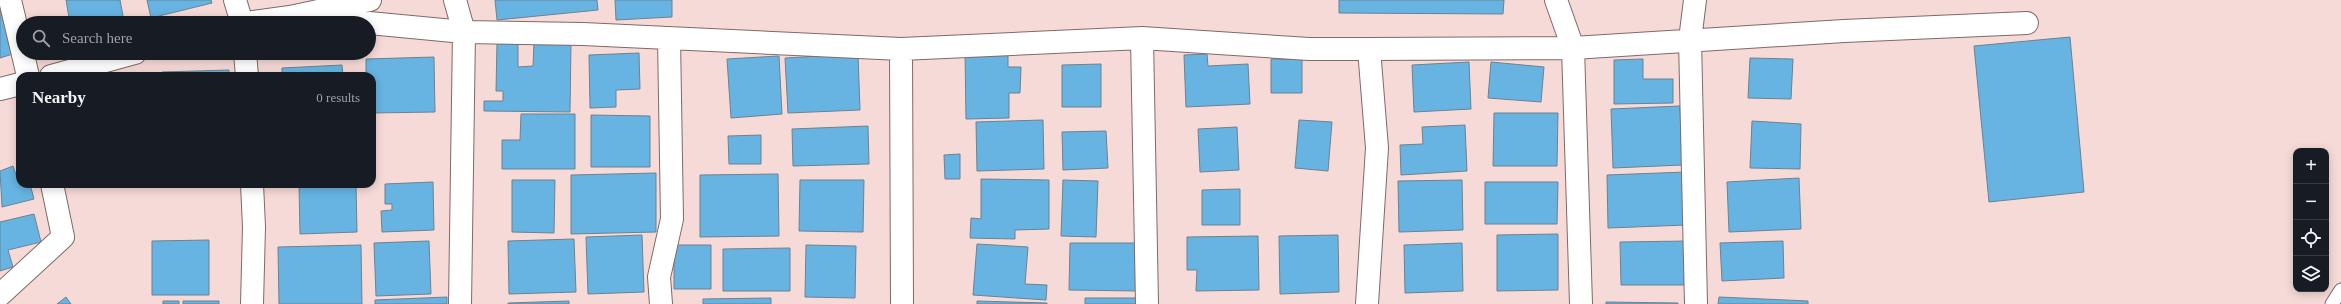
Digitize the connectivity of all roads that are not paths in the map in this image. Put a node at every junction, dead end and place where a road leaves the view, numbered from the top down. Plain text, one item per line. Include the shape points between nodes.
1 (10, 0) edge
2 (235, 0) edge
3 (370, 0) edge
4 (455, 0) edge
5 (1556, 0) edge
6 (1695, 0) edge
7 (240, 16) edge
8 (295, 16) edge
9 (376, 24) edge
10 (2026, 24) dead end
11 (16, 25) edge
12 (464, 32) junction
13 (669, 38) junction
14 (1142, 38) junction
15 (1690, 40) junction
16 (1573, 48) junction
17 (901, 49) junction
18 (1370, 49) junction
19 (24, 60) edge
20 (109, 60) edge
21 (246, 60) edge
22 (27, 72) edge
23 (66, 72) edge
24 (247, 72) edge
25 (16, 85) edge
26 (0, 89) edge
27 (53, 188) edge
28 (252, 188) edge
29 (2341, 290) edge
30 (0, 295) edge
31 (252, 304) edge
32 (460, 304) edge
33 (661, 304) edge
34 (902, 304) edge
35 (1147, 304) edge
36 (1367, 304) edge
37 (1581, 304) edge
38 (1696, 304) edge
39 (2332, 304) edge

1 - 11 street
2 - 7 street
3 - 8 street
4 - 12 street
5 - 16 street
6 - 15 street
9 - 12 street
10 - 15 street
12 - 13 street
12 - 32 street
13 - 17 street
13 - 33 street via 672,219 659,277
14 - 17 street
14 - 18 street via 1309,49
14 - 35 street
15 - 16 street
15 - 38 street
16 - 18 street
16 - 37 street
17 - 34 street
18 - 36 street via 1376,148
19 - 22 street
20 - 23 street
21 - 24 street
25 - 26 street
27 - 30 street via 64,237
28 - 31 street
29 - 39 lane

